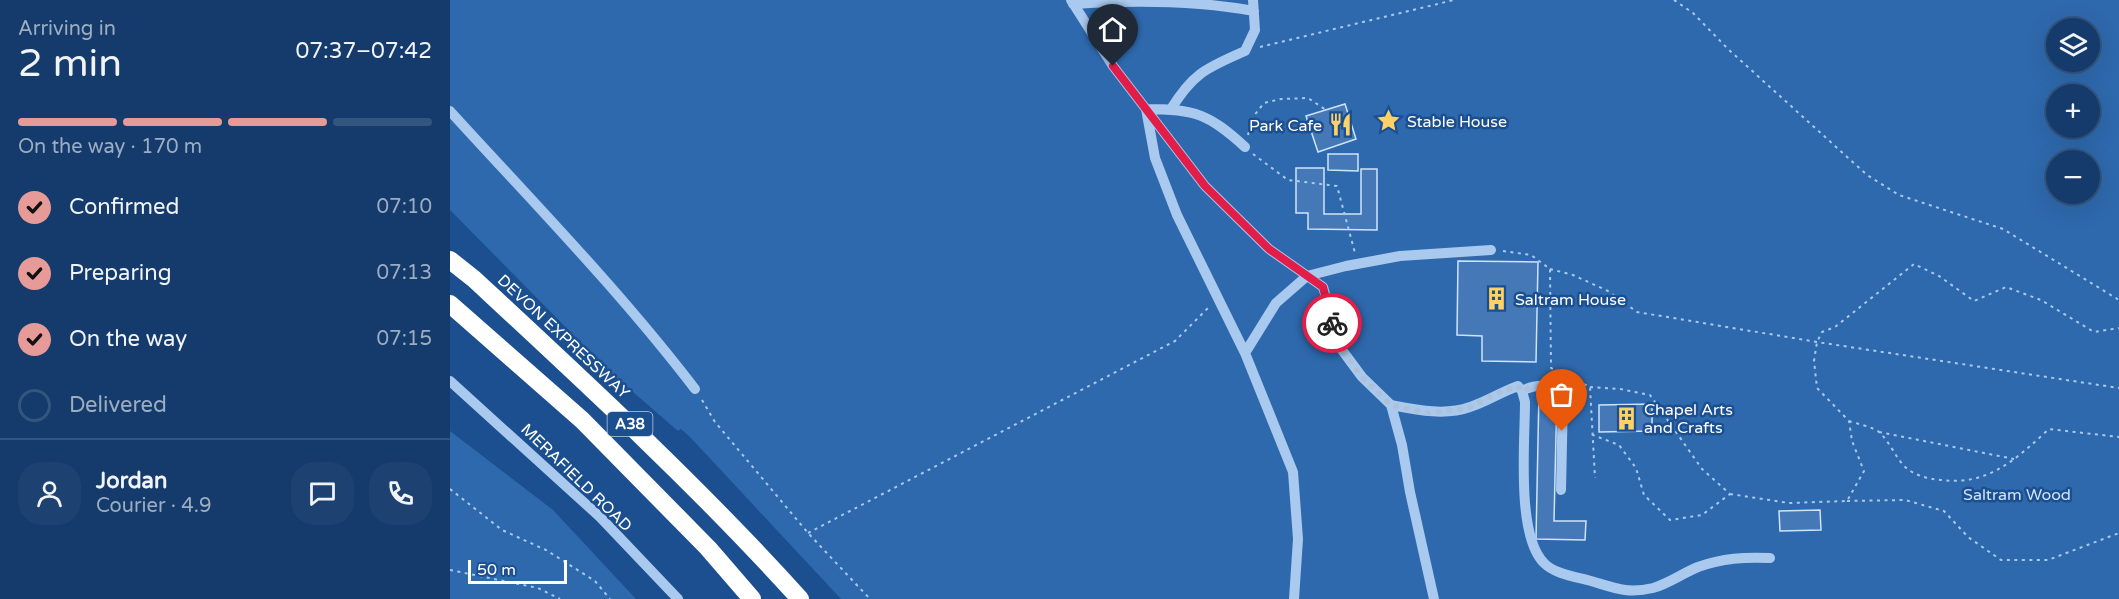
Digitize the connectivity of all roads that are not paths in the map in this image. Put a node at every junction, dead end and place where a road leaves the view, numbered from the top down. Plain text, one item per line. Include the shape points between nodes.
1 (1072, 2) edge
2 (1254, 5) edge
3 (1146, 109) junction
4 (1171, 109) junction
5 (450, 111) edge
6 (1245, 147) road end
7 (1491, 250) road end
8 (450, 260) edge
9 (1307, 276) junction
10 (450, 304) edge
11 (1245, 353) junction
12 (450, 381) edge
13 (695, 389) road end
14 (1522, 391) junction
15 (1391, 405) junction
16 (1561, 490) dead end
17 (1770, 558) dead end
18 (678, 599) edge
19 (752, 599) edge
20 (800, 599) edge
21 (1294, 599) edge
22 (1434, 599) edge

1 - 2 street via 1165,0
1 - 3 street
2 - 4 street via 1255,30 1245,51 1202,70
3 - 4 street
3 - 9 street via 1205,186 1269,249
3 - 11 street via 1155,158 1177,215
4 - 6 street via 1206,116
5 - 13 street
7 - 9 street via 1400,256
8 - 20 highway, DEVON EXPRESSWAY / A38 via 629,423 736,528
9 - 11 street via 1276,303
9 - 15 street via 1323,287 1342,350 1362,377
10 - 19 highway, A38 via 582,420 708,548
11 - 21 street via 1293,472 1298,539
12 - 18 street, MERAFIELD ROAD via 600,518
14 - 15 street via 1518,386 1469,408 1427,413
14 - 16 street via 1552,387 1563,395
14 - 17 street via 1525,511 1530,535 1544,564 1627,592 1656,587 1724,559
15 - 22 street

